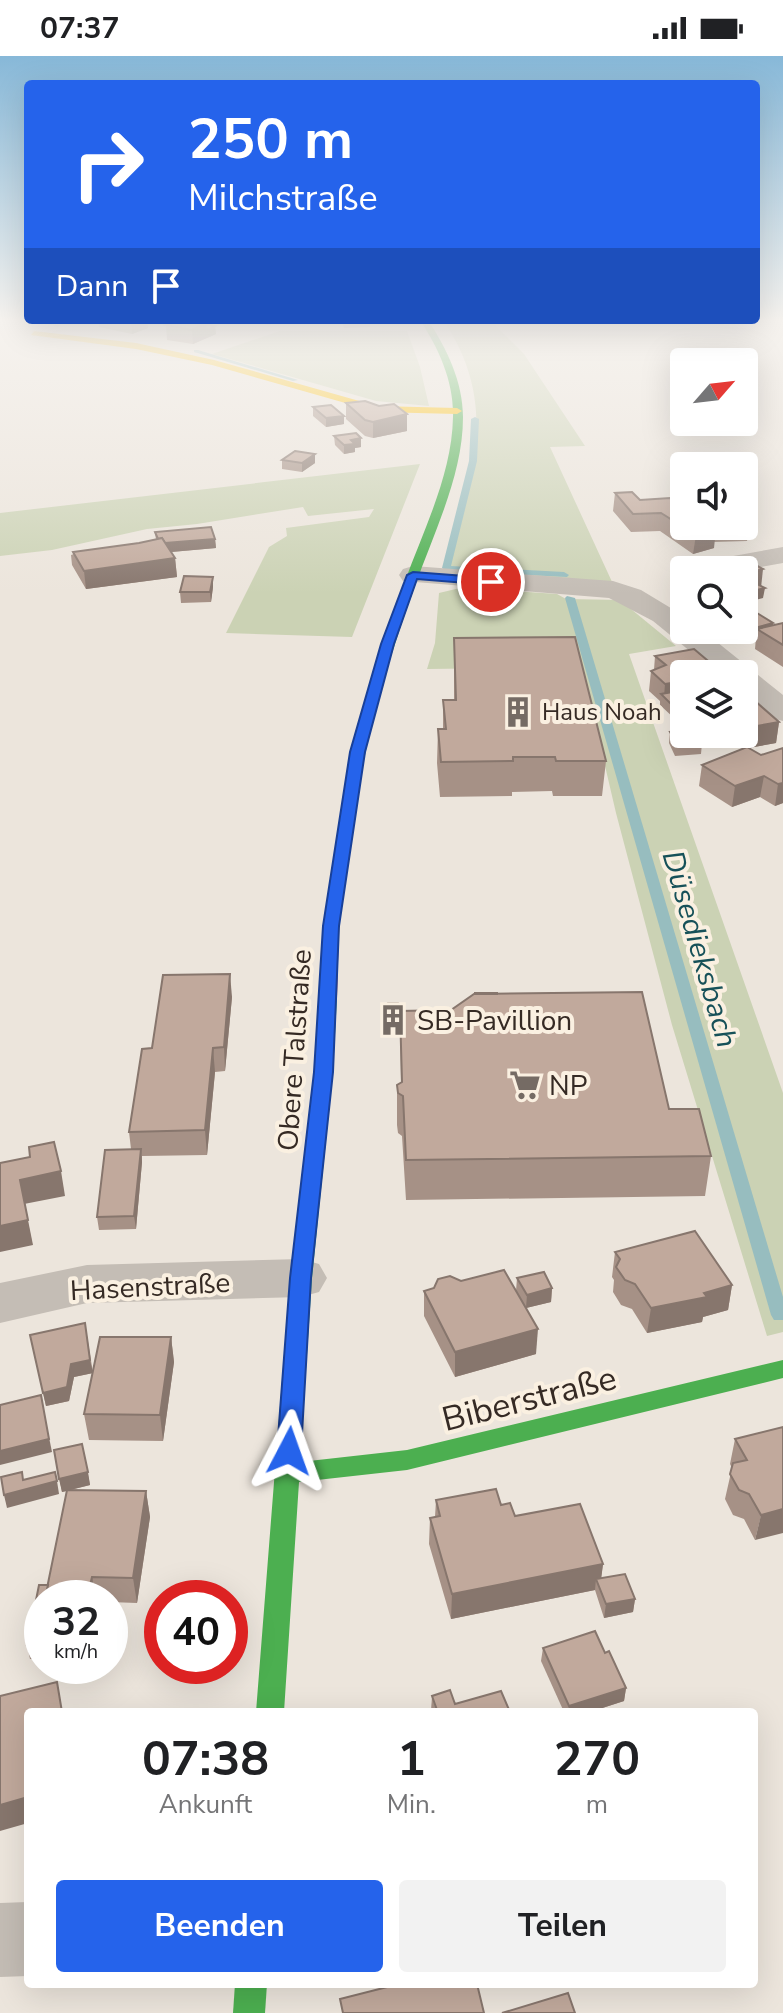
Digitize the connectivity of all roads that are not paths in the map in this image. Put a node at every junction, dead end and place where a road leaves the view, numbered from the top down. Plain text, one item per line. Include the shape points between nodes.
1 (457, 411) edge
2 (783, 555) edge
3 (758, 560) edge
4 (413, 575) junction
5 (670, 577) edge
6 (613, 590) junction
7 (720, 660) edge
8 (758, 691) edge
9 (783, 711) edge
10 (301, 1278) junction
11 (0, 1303) edge
12 (783, 1369) edge
13 (287, 1473) junction
14 (270, 1708) edge
15 (24, 1939) edge
16 (0, 1940) edge
17 (251, 1988) edge
18 (249, 2013) edge

1 - 4 street, Obere Talstraße via 443,490
2 - 3 street
4 - 6 street
4 - 10 street, Obere Talstraße via 357,752 331,926 324,1072
5 - 6 street
6 - 7 street via 638,597
8 - 9 street
10 - 11 street, Hasenstraße via 87,1284
10 - 13 street, Obere Talstraße
12 - 13 street, Biberstraße via 407,1460
13 - 14 street, Obere Talstraße
15 - 16 street
17 - 18 street

